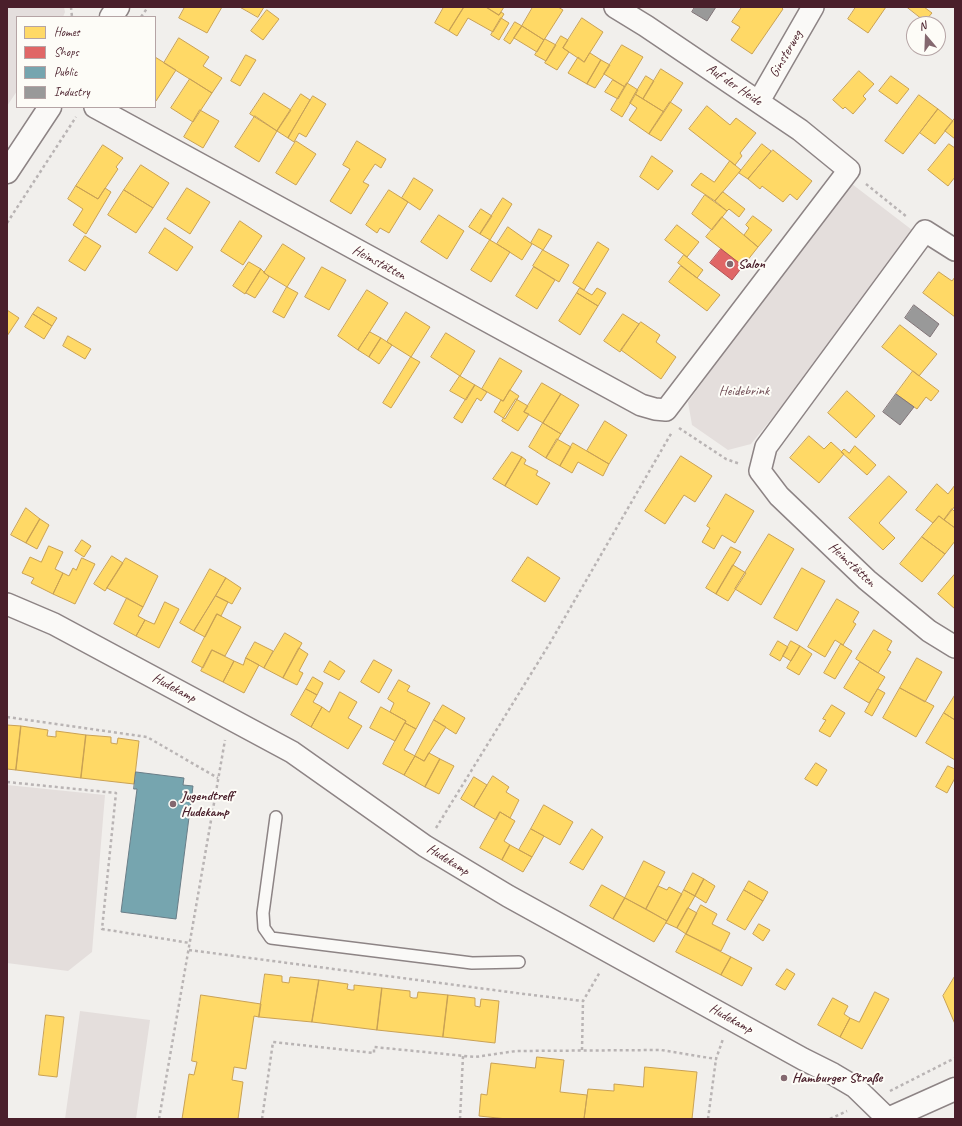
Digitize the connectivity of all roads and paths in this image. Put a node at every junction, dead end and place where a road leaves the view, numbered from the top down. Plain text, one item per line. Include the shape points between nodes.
1 (118, 7) edge
2 (148, 7) edge
3 (615, 7) edge
4 (813, 7) edge
5 (112, 16) edge
6 (142, 16) edge
7 (758, 101) junction
8 (49, 108) edge
9 (86, 110) edge
10 (849, 170) junction
11 (7, 172) edge
12 (7, 223) edge
13 (925, 231) junction
14 (955, 250) edge
15 (671, 418) junction
16 (760, 471) junction
17 (7, 604) edge
18 (955, 648) edge
19 (7, 717) edge
20 (228, 717) junction
21 (218, 778) junction
22 (7, 782) edge
23 (276, 817) dead end
24 (425, 846) junction
25 (190, 943) junction
26 (189, 950) junction
27 (611, 954) junction
28 (519, 962) dead end
29 (583, 1001) junction
30 (730, 1019) junction
31 (582, 1050) junction
32 (463, 1056) junction
33 (955, 1058) edge
34 (716, 1059) junction
35 (955, 1089) edge
36 (869, 1102) junction
37 (892, 1118) edge
38 (160, 1119) edge
39 (262, 1119) edge
40 (460, 1119) edge
41 (708, 1119) edge

1 - 5 main road
2 - 6 path
3 - 7 street, Auf der Heide
4 - 7 street, Ginsterweg
7 - 10 street, Auf der Heide via 800,130
8 - 11 main road
9 - 12 path
9 - 15 street, Heimstätten via 642,405
10 - 13 path
10 - 15 street
13 - 14 street
13 - 16 street via 766,446
15 - 16 path via 726,459
15 - 24 path via 550,644
16 - 18 street, Heimstätten via 779,496 867,580 929,631
17 - 20 street, Hudekamp via 54,624
19 - 21 path via 147,737
20 - 21 path
20 - 24 street, Hudekamp via 292,752
21 - 25 path
22 - 25 path via 116,793 102,929
23 - 28 lane via 263,913 264,928 271,938 472,963
24 - 27 street, Hudekamp
25 - 26 path
26 - 29 path
26 - 38 path
27 - 29 path
27 - 30 street, Hudekamp
29 - 31 path
30 - 34 path
30 - 36 street, Hudekamp via 855,1087
31 - 32 path via 516,1051 475,1057
31 - 34 path via 661,1050
32 - 39 path via 374,1047 374,1053 273,1042
32 - 40 path
33 - 36 path
34 - 41 path
35 - 37 main road
36 - 37 street, Hudekamp

